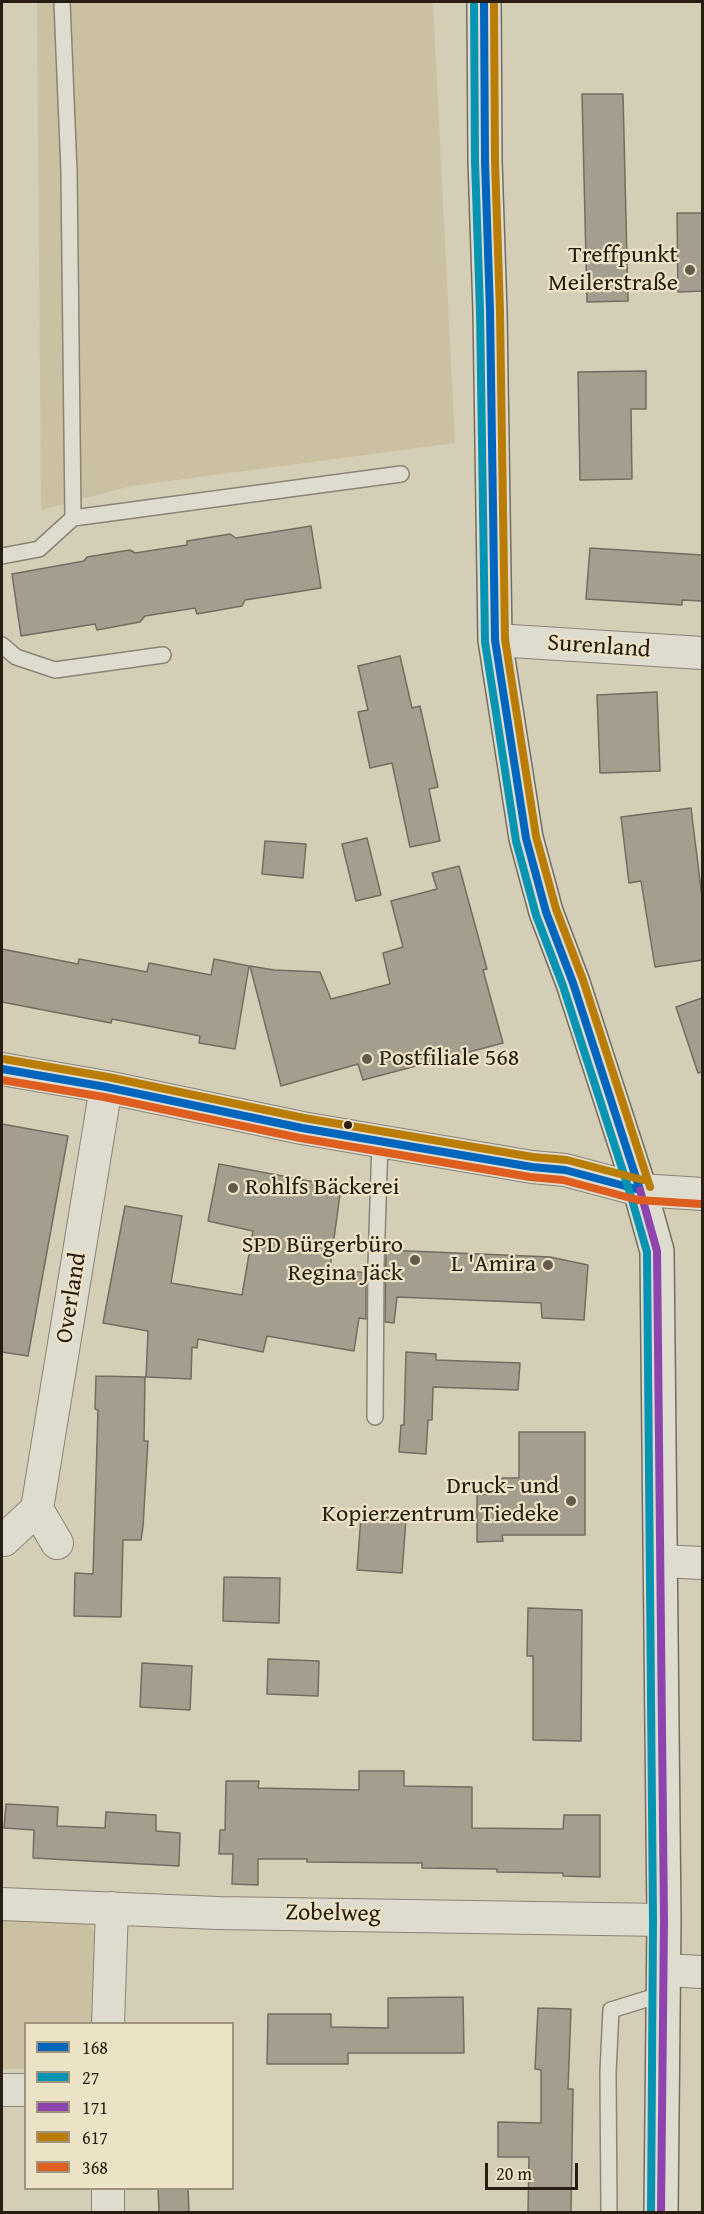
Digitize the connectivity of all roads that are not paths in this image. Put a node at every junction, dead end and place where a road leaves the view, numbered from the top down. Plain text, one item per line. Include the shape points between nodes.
1 (62, 2) edge
2 (484, 2) edge
3 (401, 474) dead end
4 (72, 518) junction
5 (2, 556) edge
6 (495, 640) junction
7 (2, 645) edge
8 (702, 653) edge
9 (163, 656) dead end
10 (2, 1069) edge
11 (106, 1087) junction
12 (381, 1141) junction
13 (640, 1190) junction
14 (702, 1194) edge
15 (375, 1417) dead end
16 (38, 1509) junction
17 (4, 1540) dead end
18 (57, 1543) dead end
19 (661, 1561) junction
20 (702, 1563) edge
21 (2, 1904) edge
22 (112, 1908) junction
23 (664, 1920) junction
24 (702, 1972) edge
25 (663, 1982) junction
26 (108, 2022) edge
27 (2, 2090) edge
28 (24, 2090) edge
29 (108, 2190) edge
30 (108, 2212) edge
31 (609, 2212) edge
32 (661, 2212) edge

1 - 4 lane via 69,172
2 - 6 main road
3 - 4 lane
4 - 5 lane via 39,549
6 - 8 street, Surenland
6 - 13 main road via 526,838 546,912
7 - 9 lane via 16,657 55,670
10 - 11 street
11 - 12 street
11 - 16 street, Overland
12 - 13 street via 565,1170
12 - 15 lane
13 - 14 street
13 - 19 main road via 657,1251
16 - 17 street
16 - 18 street
19 - 20 street
19 - 23 main road
21 - 22 street, Zobelweg
22 - 23 street, Zobelweg
22 - 26 street
23 - 25 main road
24 - 25 street
25 - 31 lane via 610,2010
25 - 32 main road
27 - 28 street
29 - 30 street

